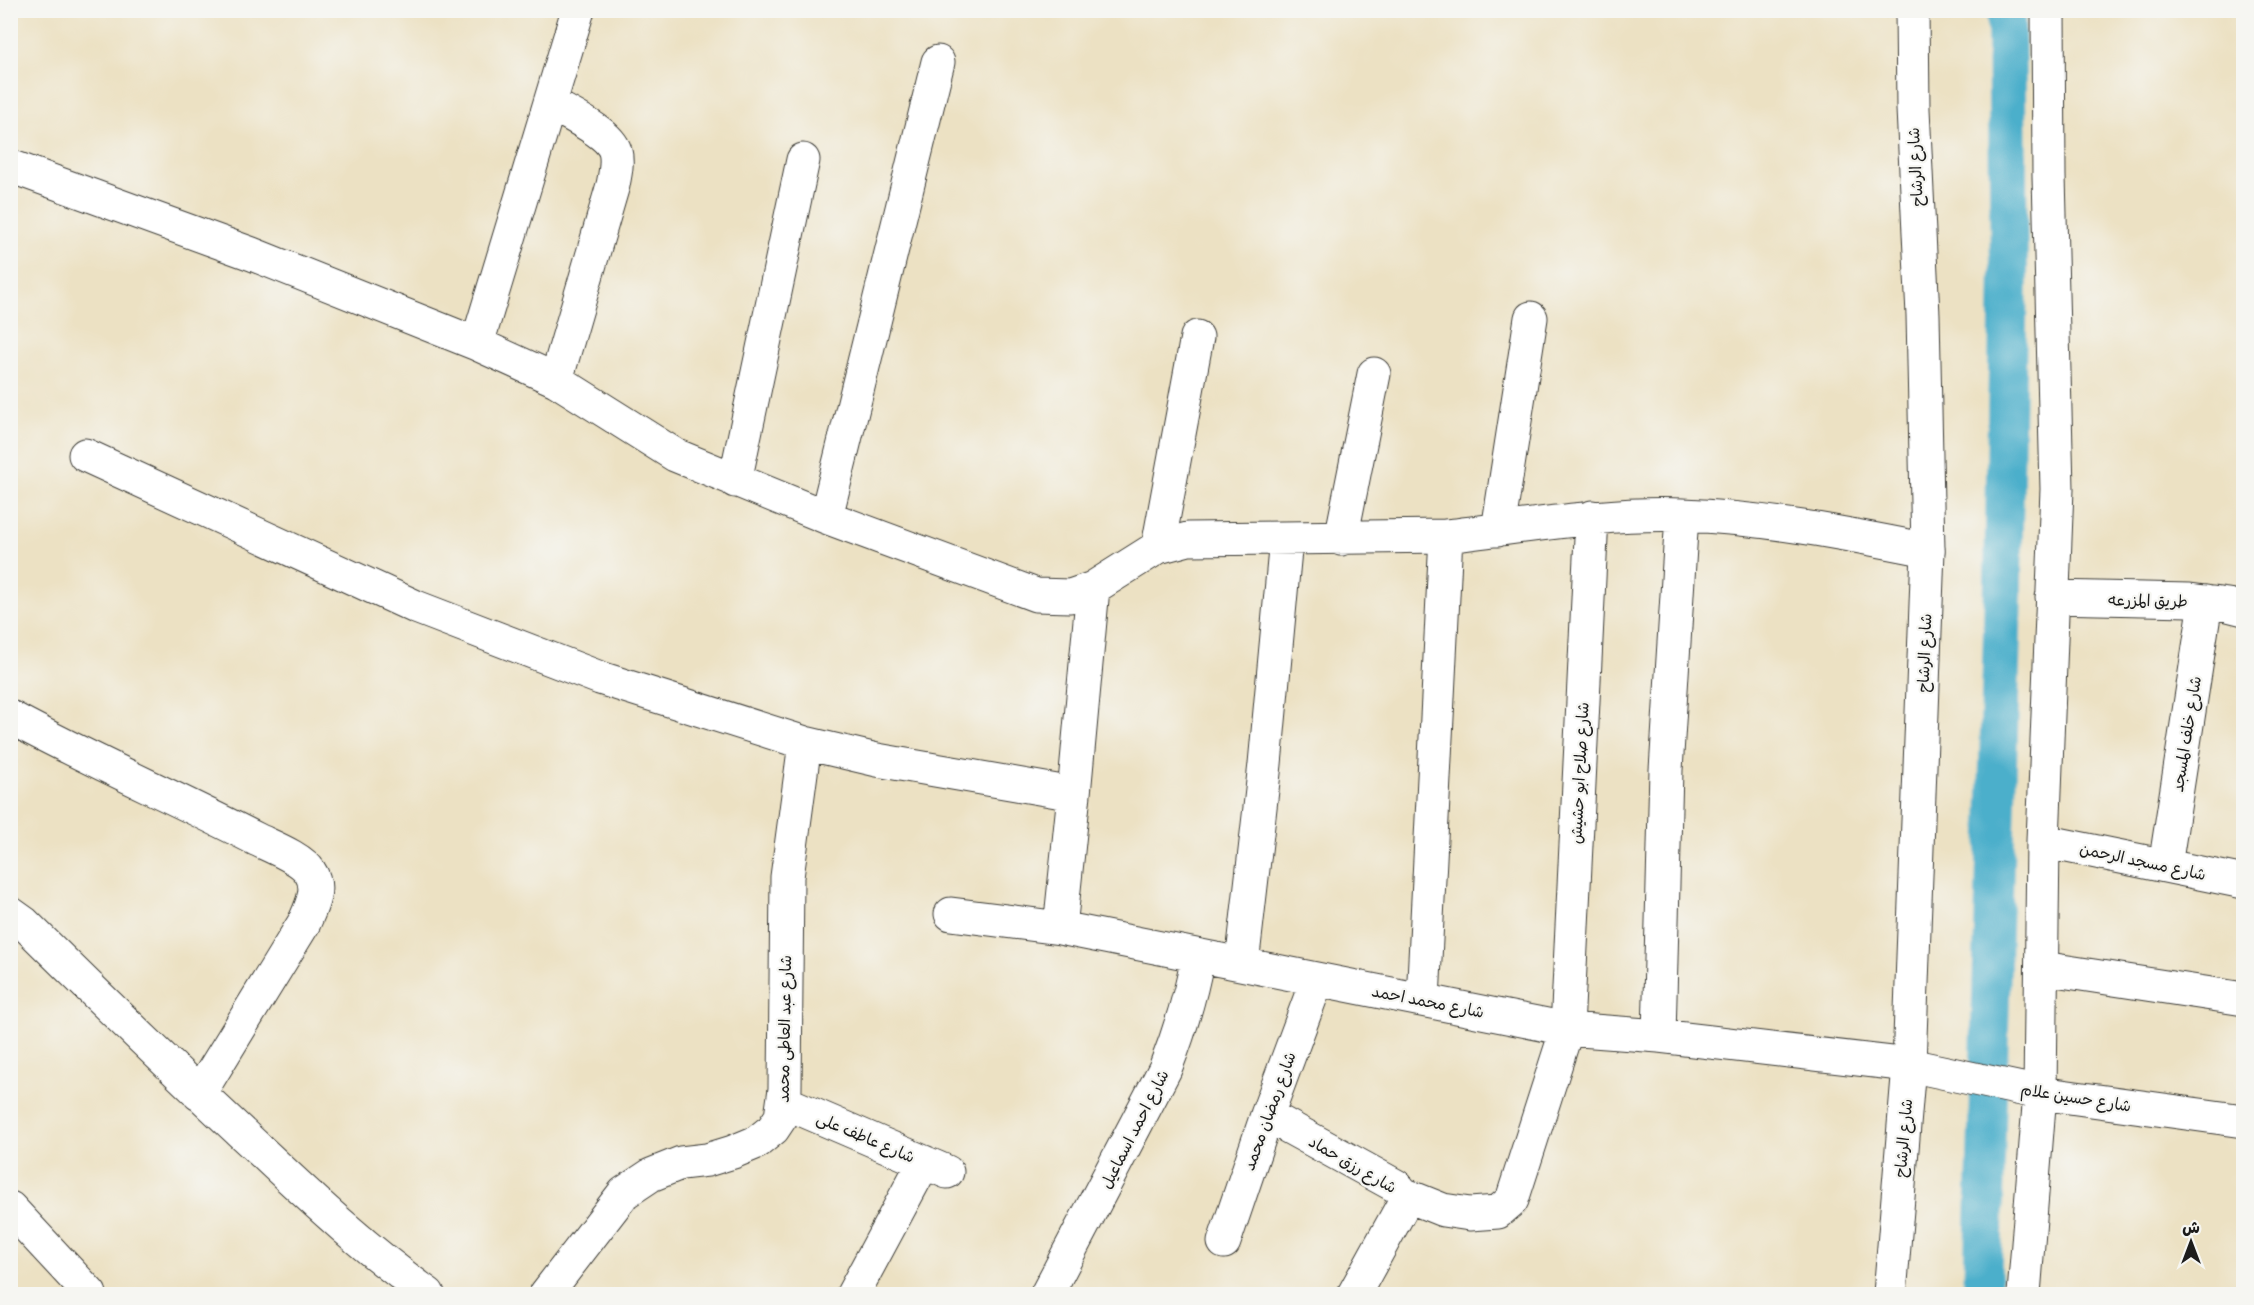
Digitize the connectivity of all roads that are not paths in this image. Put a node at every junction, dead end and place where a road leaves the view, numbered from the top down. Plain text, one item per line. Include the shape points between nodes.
1 (578, 10) edge
2 (1912, 10) edge
3 (2048, 10) edge
4 (938, 62) dead end
5 (550, 104) junction
6 (803, 160) dead end
7 (10, 166) edge
8 (1531, 318) dead end
9 (1197, 337) dead end
10 (477, 344) junction
11 (1374, 374) dead end
12 (556, 380) junction
13 (85, 455) dead end
14 (735, 482) junction
15 (1682, 515) junction
16 (826, 517) junction
17 (1592, 517) junction
18 (1498, 530) junction
19 (1446, 536) junction
20 (1286, 539) junction
21 (1341, 539) junction
22 (1158, 547) junction
23 (1928, 550) junction
24 (1093, 588) junction
25 (2052, 597) junction
26 (2206, 602) junction
27 (2244, 609) edge
28 (10, 717) edge
29 (805, 743) junction
30 (1074, 794) junction
31 (2043, 841) junction
32 (2165, 866) junction
33 (2244, 882) edge
34 (10, 913) edge
35 (951, 914) dead end
36 (1060, 928) junction
37 (1198, 956) junction
38 (1242, 964) junction
39 (2042, 968) junction
40 (1317, 980) junction
41 (2244, 999) edge
42 (1423, 1000) junction
43 (1567, 1029) junction
44 (1659, 1036) junction
45 (1923, 1068) junction
46 (2026, 1090) junction
47 (199, 1094) junction
48 (784, 1102) junction
49 (1267, 1115) junction
50 (2244, 1121) edge
51 (1403, 1194) junction
52 (10, 1208) edge
53 (1224, 1242) dead end
54 (90, 1294) edge
55 (429, 1294) edge
56 (546, 1294) edge
57 (854, 1294) edge
58 (1047, 1294) edge
59 (1354, 1294) edge
60 (1890, 1294) edge
61 (2024, 1294) edge

1 - 5 street
2 - 23 street, شارع الرشاح
3 - 25 street via 2057,489
4 - 16 street
5 - 10 street
5 - 12 street via 606,138 615,151 616,167
6 - 14 street
7 - 10 street via 252,254
8 - 18 street
9 - 22 street
10 - 12 street
11 - 21 street
12 - 14 street via 675,454
13 - 29 street via 416,607 600,678
14 - 16 street
15 - 17 street
15 - 23 street via 1837,532
15 - 44 street via 1666,770
16 - 24 street via 1036,595 1070,596
17 - 18 street
17 - 43 street, شارع صلاح ابو حشيش
18 - 19 street
19 - 21 street
19 - 42 street
20 - 21 street
20 - 22 street via 1188,539
20 - 38 street
22 - 24 street
23 - 45 street, شارع الرشاح
24 - 30 street
25 - 26 street, طريق المزرعه
25 - 31 street
26 - 27 street, طريق المزرعه
26 - 32 street, شارع خلف المسجد
28 - 47 street via 234,828 310,871 316,886 304,923
29 - 30 street via 877,760
29 - 48 street, شارع عبد العاطى محمد via 787,877
30 - 36 street
31 - 32 street, شارع مسجد الرحمن
31 - 39 street
32 - 33 street, شارع مسجد الرحمن
34 - 47 street
35 - 36 street, شارع محمد احمد
36 - 37 street, شارع محمد احمد
37 - 38 street, شارع محمد احمد
37 - 58 street, شارع احمد اسماعيل via 1180,1032 1165,1069
38 - 40 street, شارع محمد احمد
39 - 41 street
39 - 46 street
40 - 42 street, شارع محمد احمد
40 - 49 street, شارع رمضان محمد
42 - 43 street, شارع محمد احمد
43 - 44 street, شارع محمد احمد
43 - 51 street, شارع صلاح ابو حشيش via 1512,1200 1498,1212 1470,1214 1443,1210
44 - 45 street, شارع محمد احمد
45 - 46 street, شارع حسين علام
45 - 60 street, شارع الرشاح
46 - 50 street, شارع حسين علام
46 - 61 street
47 - 55 street via 385,1263
48 - 56 street, شارع عبد العاطى محمد via 773,1129 757,1142 707,1160 681,1163 651,1175 624,1193
48 - 57 street, شارع عاطف على via 936,1167
49 - 51 street, شارع رزق حماد via 1396,1186
49 - 53 street, شارع رمضان محمد
51 - 59 street, شارع رزق حماد via 1402,1208
52 - 54 street

